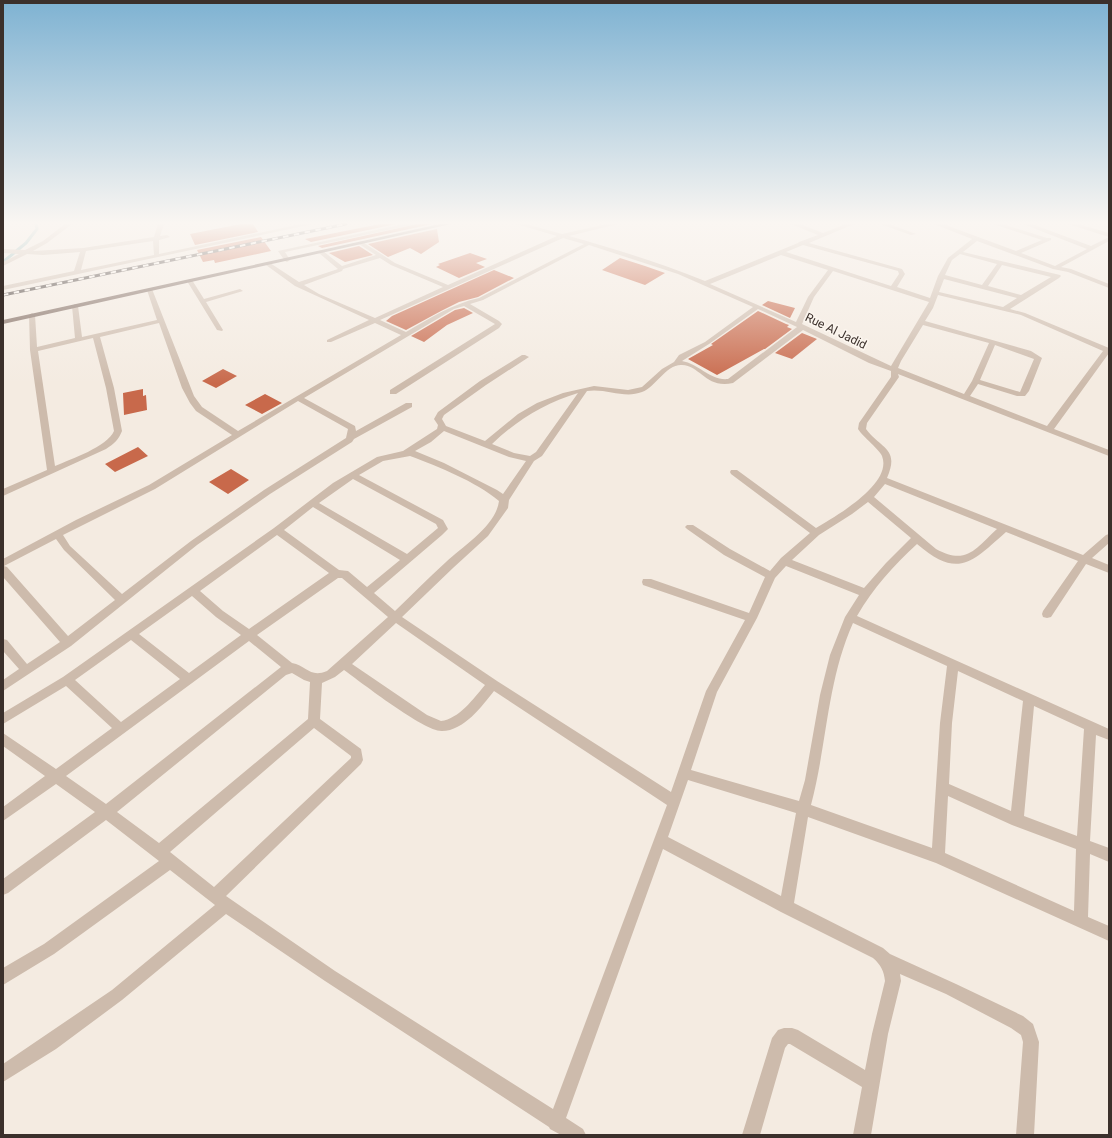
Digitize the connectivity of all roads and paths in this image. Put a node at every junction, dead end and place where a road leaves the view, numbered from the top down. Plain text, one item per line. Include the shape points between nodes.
1 (53, 277) edge
2 (208, 277) edge
3 (287, 277) edge
4 (319, 277) edge
5 (423, 277) edge
6 (469, 277) edge
7 (523, 277) edge
8 (690, 277) edge
9 (720, 277) edge
10 (826, 277) edge
11 (860, 277) edge
12 (900, 277) edge
13 (942, 277) edge
14 (946, 277) edge
15 (991, 277) edge
16 (1057, 277) edge
17 (1087, 277) edge
18 (190, 281) junction
19 (706, 283) junction
20 (297, 284) junction
21 (1109, 286) edge
22 (446, 287) junction
23 (984, 287) junction
24 (3, 288) edge
25 (893, 288) junction
26 (150, 290) junction
27 (240, 291) dead end
28 (936, 293) junction
29 (1022, 297) junction
30 (203, 301) junction
31 (933, 301) junction
32 (464, 302) junction
33 (75, 306) junction
34 (758, 306) junction
35 (1005, 309) junction
36 (32, 315) junction
37 (374, 320) junction
38 (160, 321) junction
39 (3, 322) edge
40 (921, 322) junction
41 (800, 326) junction
42 (220, 330) dead end
43 (406, 334) junction
44 (96, 336) junction
45 (79, 340) junction
46 (329, 341) dead end
47 (993, 342) junction
48 (34, 350) junction
49 (1108, 350) edge
50 (526, 357) dead end
51 (677, 363) junction
52 (895, 370) junction
53 (976, 381) junction
54 (585, 389) junction
55 (393, 392) dead end
56 (966, 397) junction
57 (298, 398) junction
58 (409, 404) dead end
59 (442, 427) junction
60 (1049, 429) junction
61 (238, 435) junction
62 (351, 437) junction
63 (486, 445) junction
64 (406, 453) junction
65 (1109, 453) edge
66 (531, 459) junction
67 (51, 470) junction
68 (734, 472) dead end
69 (352, 475) junction
70 (883, 480) junction
71 (3, 493) edge
72 (868, 497) junction
73 (504, 500) junction
74 (313, 503) junction
75 (690, 527) dead end
76 (1004, 528) junction
77 (278, 530) junction
78 (816, 533) junction
79 (58, 534) junction
80 (1109, 537) edge
81 (917, 538) junction
82 (407, 559) junction
83 (1084, 560) junction
84 (784, 561) junction
85 (3, 563) edge
86 (1109, 569) edge
87 (3, 570) edge
88 (337, 574) junction
89 (771, 576) junction
90 (647, 582) dead end
91 (193, 590) junction
92 (367, 593) junction
93 (866, 593) junction
94 (122, 600) junction
95 (1047, 614) dead end
96 (395, 616) junction
97 (850, 617) junction
98 (752, 618) junction
99 (131, 634) junction
100 (249, 635) junction
101 (3, 643) edge
102 (67, 643) junction
103 (344, 664) junction
104 (953, 664) junction
105 (290, 668) junction
106 (26, 670) junction
107 (188, 679) junction
108 (316, 679) junction
109 (67, 680) junction
110 (493, 684) junction
111 (3, 686) edge
112 (1029, 698) junction
113 (3, 719) edge
114 (314, 721) junction
115 (1090, 726) junction
116 (121, 729) junction
117 (1109, 735) edge
118 (3, 739) edge
119 (683, 773) junction
120 (56, 777) junction
121 (942, 787) junction
122 (674, 802) junction
123 (803, 810) junction
124 (106, 812) junction
125 (3, 815) edge
126 (1017, 820) junction
127 (660, 840) junction
128 (1083, 844) junction
129 (1109, 854) edge
130 (165, 856) junction
131 (938, 857) junction
132 (3, 888) edge
133 (221, 900) junction
134 (786, 907) junction
135 (1080, 922) junction
136 (1109, 934) edge
137 (886, 960) junction
138 (3, 978) edge
139 (3, 1074) edge
140 (871, 1083) junction
141 (556, 1123) junction
142 (577, 1135) edge
143 (750, 1135) edge
144 (862, 1135) edge
145 (1026, 1135) edge

1 - 24 street
2 - 18 main road
3 - 20 street
4 - 20 street
5 - 22 street
6 - 22 street
7 - 32 street via 481,299
8 - 19 street, Rue Al Jadid
9 - 19 street
10 - 41 street via 812,297
11 - 25 street
12 - 25 street
13 - 28 street
14 - 23 street
15 - 23 street
16 - 29 street
17 - 21 street
18 - 26 main road
18 - 30 street
19 - 34 street, Rue Al Jadid
20 - 37 street
22 - 37 street
23 - 29 street
25 - 31 street
26 - 33 main road
26 - 38 street
27 - 30 street
28 - 31 street
28 - 35 street
29 - 35 street
30 - 42 street
31 - 40 street
32 - 43 street
32 - 55 street via 499,324
33 - 36 main road
33 - 45 street
34 - 41 street, Rue Al Jadid
34 - 51 street via 682,357
35 - 49 street via 1034,318
36 - 39 main road
36 - 48 street
37 - 43 street
37 - 46 street
38 - 44 street
38 - 61 street via 194,404
40 - 47 street
40 - 52 street via 897,361
41 - 51 street via 730,381 714,380 691,365
41 - 52 street, Rue Al Jadid
43 - 57 street
44 - 45 street
44 - 67 street via 118,431 114,440 103,447
45 - 48 street
47 - 53 street
47 - 53 street via 1038,358 1026,391 1017,394
48 - 67 street
49 - 60 street
50 - 59 street via 483,383 441,414 438,419
51 - 54 street via 637,392
52 - 56 street, Rue Al Jadid
52 - 70 street via 894,377 862,426 866,436 880,446 888,457 888,467
53 - 56 street
54 - 63 street via 533,408 506,426
54 - 66 street via 540,454
56 - 60 street, Rue Al Jadid
57 - 61 street
57 - 62 street via 352,428
58 - 62 street
59 - 63 street
59 - 64 street via 428,440
60 - 65 street, Rue Al Jadid
61 - 79 street via 152,487
62 - 94 street via 194,543
63 - 66 street
64 - 69 street via 380,459
64 - 73 street via 441,465 494,492
66 - 73 street
67 - 71 street
68 - 78 street
69 - 74 street
69 - 82 street via 440,522 443,526 439,533
70 - 72 street
70 - 76 street
72 - 78 street
72 - 81 street
73 - 96 street via 504,508 485,534
74 - 77 street
74 - 82 street
75 - 89 street via 727,552
76 - 81 street via 970,558 955,562 943,558
76 - 83 street
77 - 88 street
77 - 91 street
78 - 84 street
79 - 85 street
79 - 94 street via 67,548
80 - 83 street
81 - 93 street via 903,550
82 - 92 street
83 - 86 street
83 - 95 street
84 - 89 street
84 - 93 street
87 - 102 street
88 - 92 street via 344,574
88 - 100 street
89 - 98 street
90 - 98 street
91 - 99 street
91 - 100 street via 224,619
92 - 96 street
93 - 97 street
94 - 102 street
96 - 103 street
96 - 110 street
97 - 104 street
97 - 123 street via 827,689 811,782
98 - 119 street via 712,691
99 - 107 street
99 - 109 street
100 - 105 street
100 - 107 street
101 - 106 street
102 - 106 street
103 - 108 street via 325,677
103 - 110 street via 423,719 442,726 454,723 464,715
104 - 112 street
104 - 121 street
105 - 108 street
105 - 124 street
106 - 111 street
107 - 116 street
108 - 114 street
109 - 113 street
109 - 116 street
110 - 122 street
112 - 115 street
112 - 126 street
114 - 130 street via 207,810
114 - 133 street via 357,753 357,760
115 - 117 street
115 - 128 street
116 - 120 street
118 - 120 street
119 - 122 street
119 - 123 street
120 - 124 street
120 - 125 street
121 - 126 street
121 - 131 street
122 - 127 street
123 - 131 street
123 - 134 street
124 - 130 street
124 - 132 street
126 - 128 street
127 - 134 street
127 - 141 street
128 - 129 street
128 - 135 street
130 - 133 street
130 - 138 street via 49,949
131 - 135 street
133 - 139 street via 117,995
133 - 141 street via 330,976
134 - 137 street via 878,952
135 - 136 street
137 - 140 street via 893,981
137 - 145 street via 951,989 1017,1022 1027,1030 1031,1042
140 - 143 street via 792,1036 784,1036 778,1044
140 - 144 street
141 - 142 street

